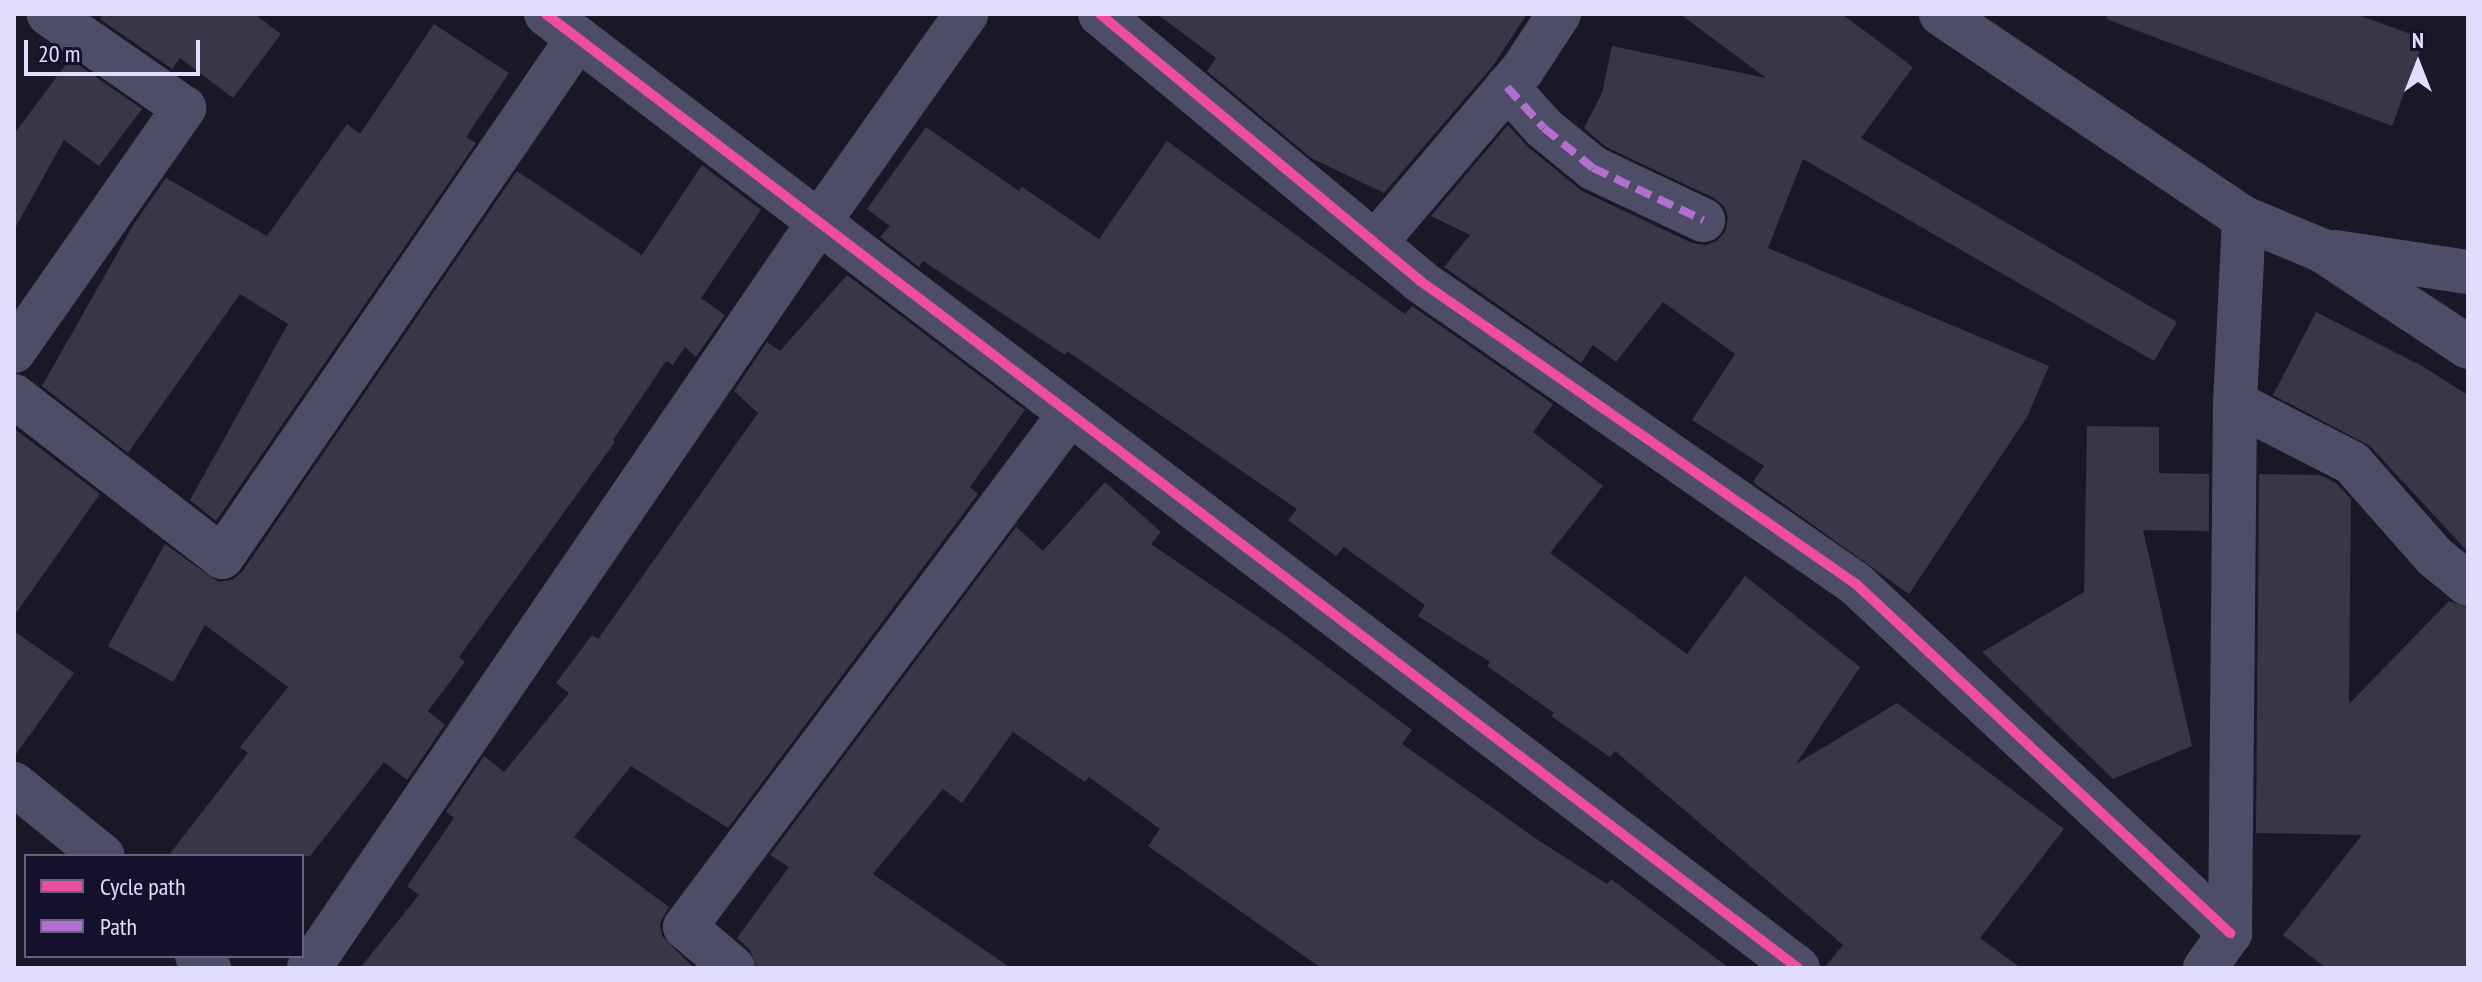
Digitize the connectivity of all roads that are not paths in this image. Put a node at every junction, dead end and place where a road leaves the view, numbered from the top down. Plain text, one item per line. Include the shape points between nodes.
1 (49, 14) edge
2 (966, 14) edge
3 (1100, 14) edge
4 (1559, 14) edge
5 (1941, 14) edge
6 (562, 26) edge
7 (1507, 87) junction
8 (2244, 218) junction
9 (1703, 220) dead end
10 (819, 222) junction
11 (1375, 243) junction
12 (2321, 250) junction
13 (2468, 272) edge
14 (2468, 347) edge
15 (14, 351) edge
16 (14, 396) edge
17 (2235, 403) junction
18 (1069, 415) junction
19 (2468, 584) edge
20 (14, 784) edge
21 (101, 854) edge
22 (2230, 933) junction
23 (309, 968) edge
24 (733, 968) edge
25 (1798, 968) edge
26 (2205, 968) edge

1 - 15 street via 184,108
2 - 10 street
3 - 11 street
4 - 7 street
5 - 8 street
6 - 10 street
6 - 16 street via 222,557
7 - 9 street via 1544,128 1593,168
7 - 11 street
8 - 12 street
8 - 17 street
10 - 18 street
10 - 23 street
11 - 22 street via 1420,281 1856,584
12 - 13 street
12 - 14 street
17 - 19 street via 2352,463 2435,557
17 - 22 street
18 - 24 street via 685,927
18 - 25 street
20 - 21 street
22 - 26 street

